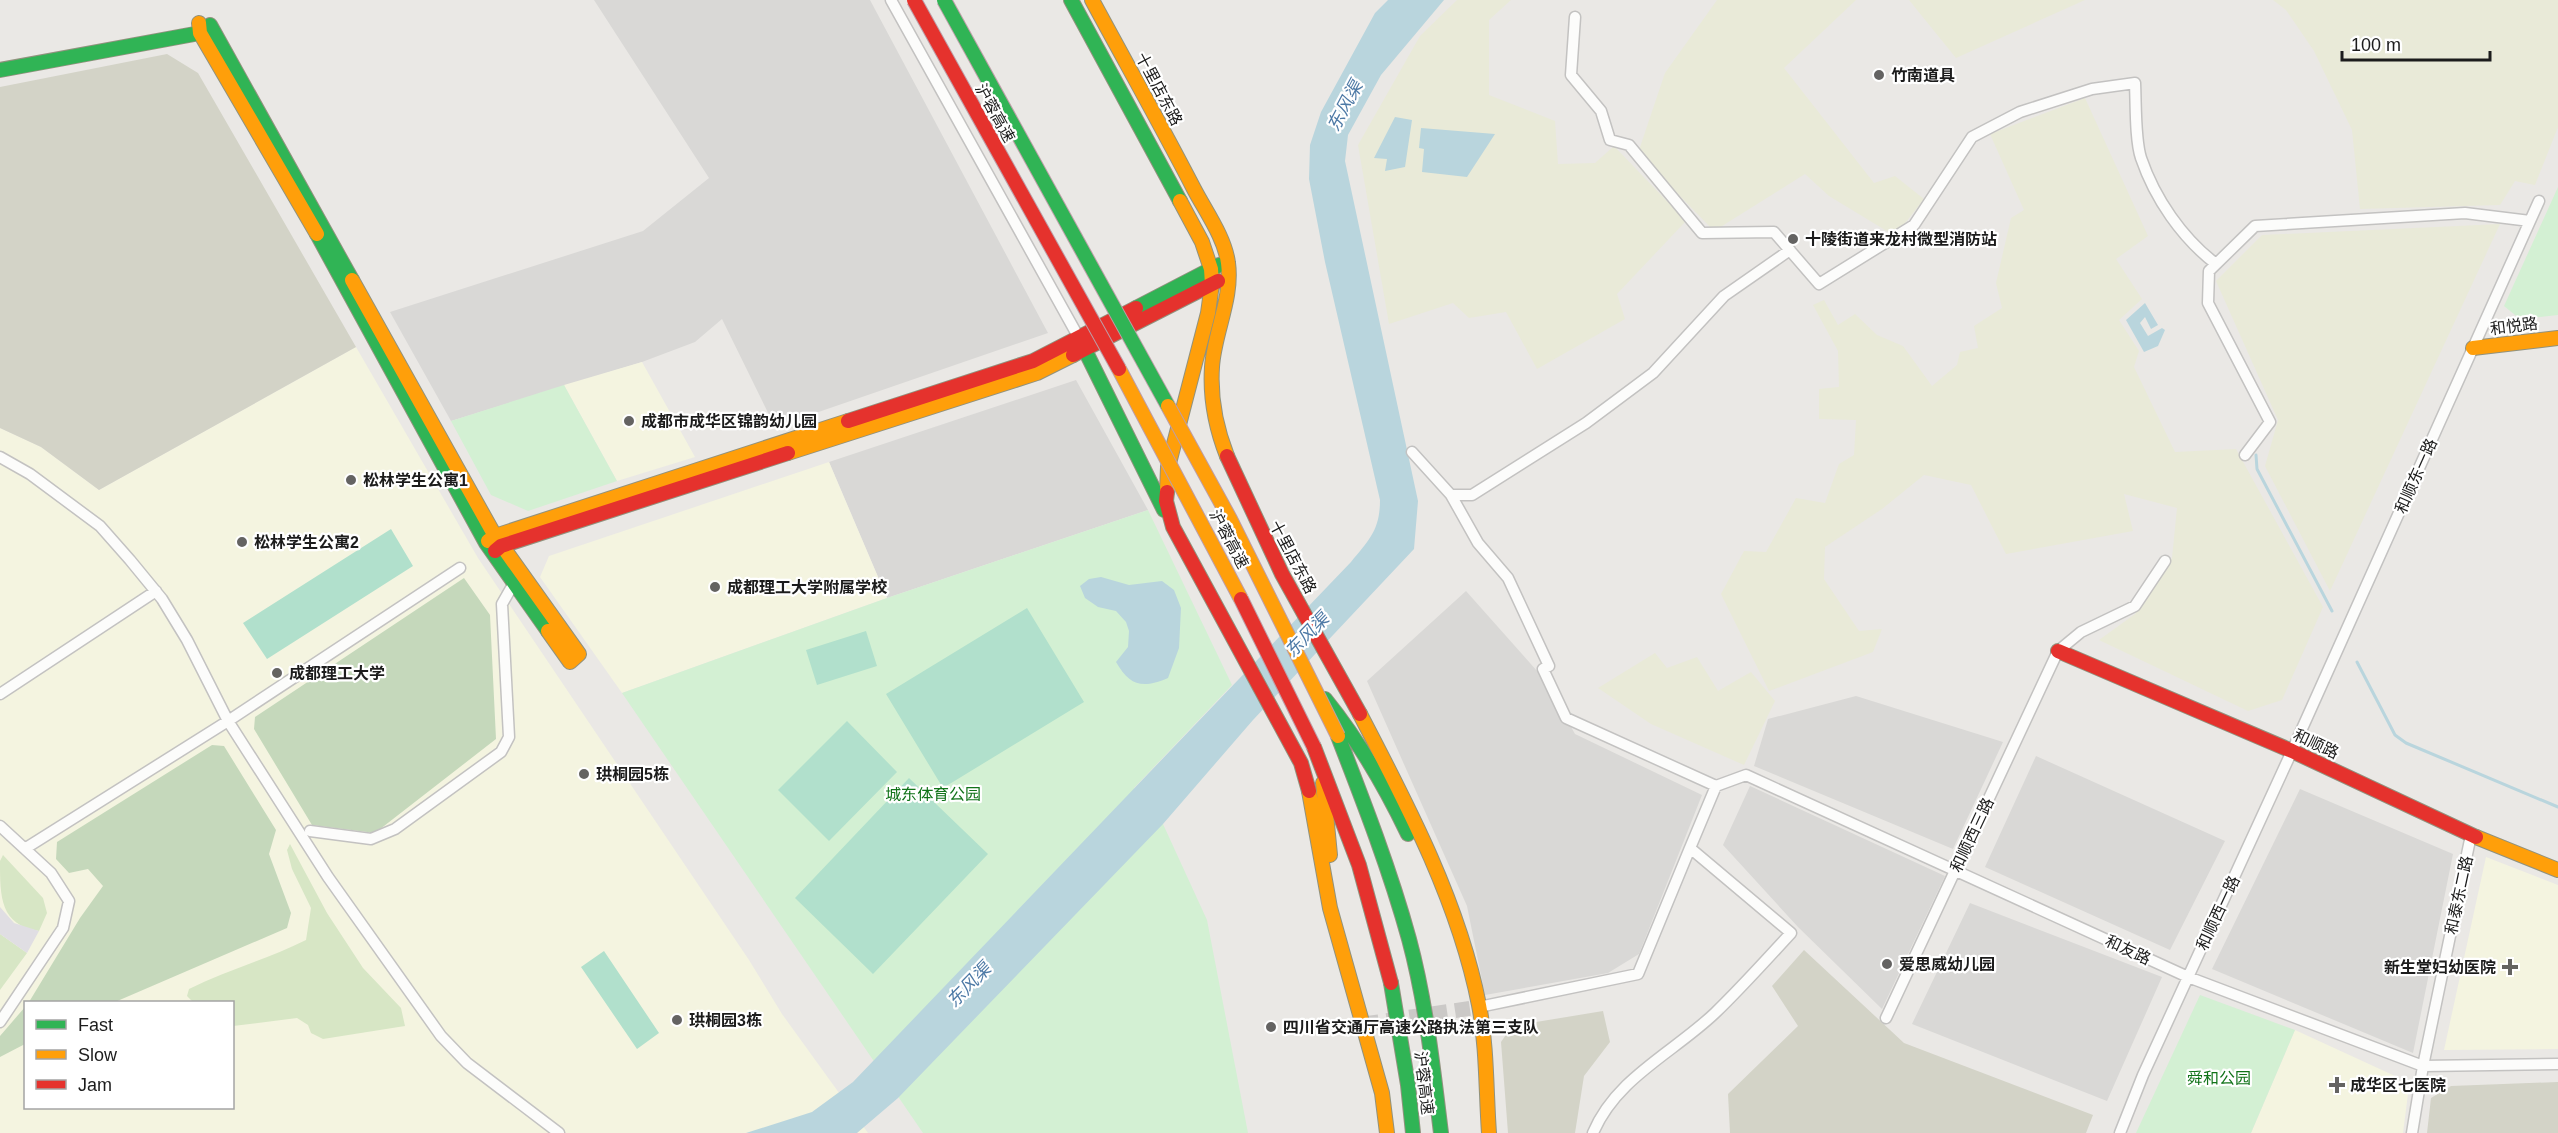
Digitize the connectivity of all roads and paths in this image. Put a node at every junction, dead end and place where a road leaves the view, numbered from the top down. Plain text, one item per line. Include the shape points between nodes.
1 (891, 0) edge
2 (914, 0) edge
3 (944, 0) edge
4 (1071, 0) edge
5 (1092, 0) edge
6 (1575, 17) dead end
7 (204, 27) junction
8 (0, 60) edge
9 (0, 70) edge
10 (2539, 201) dead end
11 (2530, 221) junction
12 (1790, 250) junction
13 (2216, 264) junction
14 (1229, 268) junction
15 (1212, 276) junction
16 (2558, 338) edge
17 (1082, 343) junction
18 (2473, 348) junction
19 (1412, 452) dead end
20 (2245, 455) dead end
21 (0, 457) edge
22 (1451, 495) junction
23 (1173, 527) junction
24 (494, 544) junction
25 (2165, 561) dead end
26 (460, 568) dead end
27 (514, 583) junction
28 (156, 591) junction
29 (2058, 651) junction
30 (1309, 679) junction
31 (0, 694) edge
32 (228, 721) junction
33 (2292, 751) junction
34 (1320, 762) junction
35 (1716, 786) junction
36 (0, 826) edge
37 (310, 831) dead end
38 (2471, 835) junction
39 (26, 848) junction
40 (1690, 848) junction
41 (2558, 870) edge
42 (1955, 871) junction
43 (1467, 956) junction
44 (1349, 977) junction
45 (2188, 977) junction
46 (1479, 1007) junction
47 (1886, 1018) dead end
48 (0, 1022) edge
49 (2558, 1064) edge
50 (2423, 1066) junction
51 (559, 1133) edge
52 (1387, 1133) edge
53 (1413, 1133) edge
54 (1441, 1133) edge
55 (1490, 1133) edge
56 (1593, 1133) edge
57 (2120, 1133) edge
58 (2412, 1133) edge

1 - 17 street
2 - 34 main road, 沪蓉高速, bridge via 1180,481 1264,642
3 - 30 main road, 沪蓉高速, bridge via 1230,519
4 - 15 main road, 十里店东路 via 1202,242
5 - 14 main road, 十里店东路 via 1218,235
6 - 12 street via 1571,75 1601,111 1610,140 1629,145 1702,233 1774,232
7 - 8 main road
7 - 9 main road
7 - 24 main road via 304,212
10 - 11 street, 和顺东一路
11 - 13 street via 2465,213 2255,226
11 - 18 street, 和顺东一路
12 - 13 street via 1819,284 1914,225 1972,136 2020,112 2092,89 2135,83 2140,156 2159,199 2197,249
12 - 22 street via 1724,296 1653,373 1586,423 1472,495
13 - 20 street via 2209,271 2208,303 2270,422
14 - 15 main road
14 - 43 main road, 十里店东路 via 1212,366 1213,404 1220,439 1234,477 1282,574 1400,789
15 - 17 main road
15 - 23 main road, 十里店东路 via 1208,313 1168,467 1166,501
16 - 18 main road, 和悦路
17 - 23 main road
17 - 24 main road via 1037,373
18 - 33 street, 和顺东一路
19 - 22 street
21 - 28 street via 30,474 100,526
22 - 35 street via 1478,543 1508,578 1549,666 1544,669 1566,718
23 - 44 main road, 十里店东路 via 1301,763 1330,908
24 - 27 main road
24 - 27 main road via 579,654 570,662
25 - 29 street via 2135,606 2080,632
26 - 32 street
27 - 37 street via 502,604 509,737 501,752 396,829 371,839
28 - 31 street
28 - 32 street via 187,640
29 - 33 main road, 和顺路
29 - 42 street, 和顺西三路
30 - 43 main road, bridge via 1353,732 1381,776
30 - 54 main road, 沪蓉高速, bridge via 1338,736 1375,832 1409,940 1428,1034
32 - 39 street
32 - 51 street via 328,877 441,1036 467,1063
33 - 38 main road, 和顺路
33 - 45 street, 和顺西一路
34 - 44 main road
34 - 53 main road, 沪蓉高速 via 1350,839 1383,947 1402,1038
35 - 40 street
35 - 42 street, 和友路 via 1746,775
36 - 39 street
38 - 41 main road, 和顺路
38 - 50 street, 和泰东二路
39 - 48 street via 51,873 69,901 63,927
40 - 46 street via 1638,974
40 - 56 street via 1791,933 1714,1014 1624,1085 1600,1116
42 - 45 street, 和友路
42 - 47 street, 和顺西三路
43 - 46 main road, 十里店东路
44 - 52 main road, 十里店东路 via 1382,1093
45 - 50 street, 和友路
45 - 57 street, 和顺西一路
46 - 55 main road, 十里店东路
49 - 50 street, 和友路
50 - 58 street, 和泰东二路

